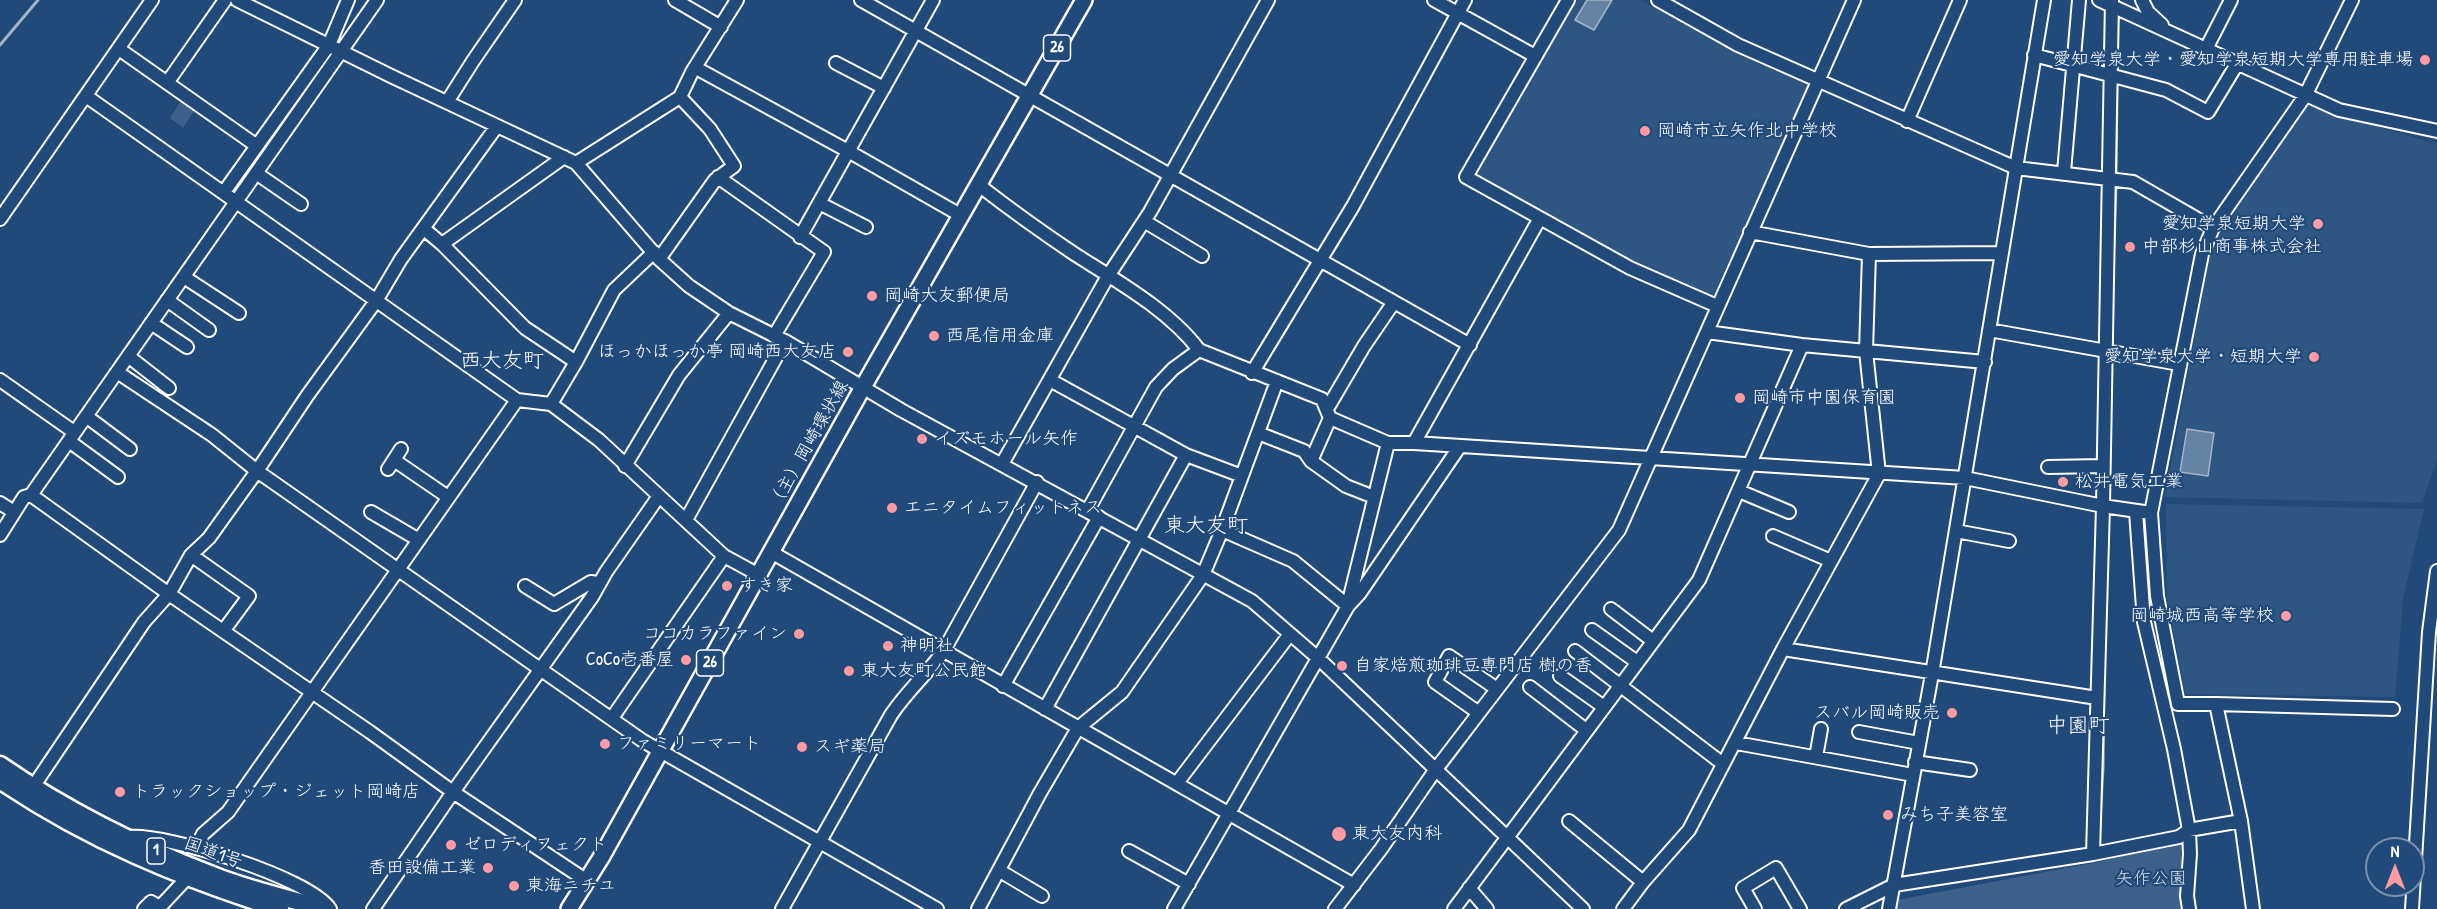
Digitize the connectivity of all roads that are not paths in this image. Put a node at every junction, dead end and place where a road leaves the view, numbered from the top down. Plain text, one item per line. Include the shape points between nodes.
1 (152, 0) edge
2 (225, 0) edge
3 (237, 0) edge
4 (348, 0) edge
5 (377, 0) edge
6 (515, 0) edge
7 (675, 0) edge
8 (736, 0) edge
9 (861, 0) edge
10 (933, 0) edge
11 (1084, 0) edge
12 (1268, 0) edge
13 (1434, 0) edge
14 (1465, 0) edge
15 (1568, 0) edge
16 (1854, 0) edge
17 (1960, 0) edge
18 (2044, 0) edge
19 (2079, 0) edge
20 (2098, 0) edge
21 (2142, 0) edge
22 (2231, 0) edge
23 (2352, 0) edge
24 (1662, 1) edge
25 (2112, 3) edge
26 (1457, 13) junction
27 (721, 27) junction
28 (916, 31) junction
29 (2185, 41) junction
30 (329, 45) junction
31 (119, 49) junction
32 (2206, 49) junction
33 (342, 51) junction
34 (2034, 55) junction
35 (1535, 56) junction
36 (836, 63) dead end
37 (2237, 64) junction
38 (2074, 65) junction
39 (696, 68) junction
40 (2111, 75) junction
41 (1818, 81) junction
42 (167, 83) junction
43 (884, 88) junction
44 (1030, 95) junction
45 (86, 96) junction
46 (2305, 96) junction
47 (680, 97) junction
48 (447, 102) junction
49 (1907, 121) junction
50 (497, 126) junction
51 (2437, 131) edge
52 (257, 146) junction
53 (848, 151) junction
54 (564, 157) junction
55 (576, 163) junction
56 (2016, 168) junction
57 (2064, 172) junction
58 (256, 173) junction
59 (1171, 173) junction
60 (718, 177) junction
61 (2110, 180) junction
62 (980, 186) junction
63 (224, 192) junction
64 (237, 201) junction
65 (819, 203) junction
66 (301, 204) dead end
67 (962, 216) junction
68 (0, 219) edge
69 (1540, 219) junction
70 (1144, 221) junction
71 (866, 227) dead end
72 (2213, 228) junction
73 (424, 230) junction
74 (1750, 232) junction
75 (800, 237) junction
76 (442, 244) junction
77 (2002, 253) junction
78 (1869, 254) junction
79 (657, 256) junction
80 (1202, 256) dead end
81 (1320, 261) junction
82 (1108, 276) junction
83 (184, 277) junction
84 (167, 300) junction
85 (376, 301) junction
86 (1394, 302) junction
87 (1717, 306) junction
88 (729, 313) junction
89 (239, 314) dead end
90 (151, 323) junction
91 (208, 330) dead end
92 (1989, 330) junction
93 (1707, 332) junction
94 (779, 338) junction
95 (1470, 345) junction
96 (1802, 345) junction
97 (187, 347) dead end
98 (1199, 350) junction
99 (1866, 351) junction
100 (2105, 351) junction
101 (128, 356) junction
102 (576, 362) junction
103 (1985, 362) junction
104 (2179, 364) junction
105 (117, 372) junction
106 (1252, 372) junction
107 (0, 380) edge
108 (1050, 380) junction
109 (1277, 381) junction
110 (863, 387) junction
111 (169, 388) dead end
112 (517, 400) junction
113 (551, 404) junction
114 (1329, 413) junction
115 (86, 416) junction
116 (1134, 426) junction
117 (1258, 432) junction
118 (72, 436) junction
119 (1388, 443) junction
120 (1414, 443) junction
121 (1460, 446) junction
122 (130, 449) dead end
123 (1186, 455) junction
124 (1650, 458) junction
125 (394, 459) dead end
126 (1311, 461) junction
127 (1002, 464) junction
128 (1751, 465) junction
129 (625, 466) junction
130 (2103, 466) junction
131 (2048, 467) dead end
132 (256, 471) junction
133 (1879, 474) junction
134 (1242, 476) junction
135 (118, 477) dead end
136 (1965, 478) junction
137 (1037, 482) junction
138 (1739, 491) junction
139 (31, 495) junction
140 (659, 496) junction
141 (448, 497) junction
142 (1374, 497) junction
143 (0, 503) edge
144 (2103, 506) junction
145 (1088, 510) junction
146 (14, 512) junction
147 (371, 512) dead end
148 (1789, 512) dead end
149 (2136, 512) junction
150 (2151, 513) junction
151 (1099, 517) junction
152 (686, 520) junction
153 (1222, 530) junction
154 (1956, 531) junction
155 (0, 535) edge
156 (1773, 536) dead end
157 (1139, 538) junction
158 (419, 540) junction
159 (2009, 541) dead end
160 (771, 552) junction
161 (191, 555) junction
162 (724, 556) junction
163 (1831, 561) junction
164 (398, 570) junction
165 (2437, 571) edge
166 (759, 575) junction
167 (1203, 575) junction
168 (598, 583) junction
169 (525, 586) dead end
170 (169, 594) junction
171 (1348, 606) junction
172 (1611, 609) dead end
173 (224, 630) junction
174 (1592, 630) dead end
175 (1290, 634) junction
176 (1653, 641) junction
177 (1783, 649) junction
178 (1575, 651) dead end
179 (943, 652) junction
180 (1318, 658) junction
181 (1637, 662) junction
182 (541, 668) junction
183 (1932, 674) junction
184 (1560, 676) dead end
185 (1621, 684) junction
186 (1004, 686) junction
187 (1530, 687) dead end
188 (1497, 689) junction
189 (312, 692) junction
190 (2097, 698) junction
191 (2216, 704) junction
192 (1604, 707) junction
193 (1045, 709) junction
194 (2393, 709) dead end
195 (1479, 713) junction
196 (612, 718) junction
197 (1078, 728) junction
198 (1821, 729) dead end
199 (1586, 730) junction
200 (1859, 732) dead end
201 (1919, 742) junction
202 (1736, 743) junction
203 (660, 750) junction
204 (1816, 757) junction
205 (1915, 762) junction
206 (1723, 764) junction
207 (0, 765) edge
208 (1436, 769) junction
209 (1970, 770) dead end
210 (1912, 775) junction
211 (0, 780) edge
212 (1177, 783) junction
213 (33, 788) junction
214 (453, 792) junction
215 (1230, 814) junction
216 (1569, 821) dead end
217 (2241, 821) junction
218 (2189, 830) junction
219 (123, 838) junction
220 (1507, 838) junction
221 (819, 842) junction
222 (197, 846) junction
223 (1129, 851) dead end
224 (2093, 854) junction
225 (230, 860) junction
226 (1000, 871) junction
227 (187, 878) junction
228 (226, 880) junction
229 (587, 881) junction
230 (1643, 882) junction
231 (1189, 884) junction
232 (1354, 885) junction
233 (1894, 885) junction
234 (1469, 888) junction
235 (1042, 896) dead end
236 (159, 908) edge
237 (144, 909) edge
238 (280, 909) edge
239 (325, 909) edge
240 (330, 909) edge
241 (373, 909) edge
242 (569, 909) edge
243 (782, 909) edge
244 (937, 909) edge
245 (978, 909) edge
246 (1174, 909) edge
247 (1335, 909) edge
248 (1454, 909) edge
249 (1487, 909) edge
250 (1583, 909) edge
251 (1623, 909) edge
252 (1755, 909) edge
253 (1800, 909) edge
254 (1846, 909) edge
255 (1889, 909) edge
256 (2188, 909) edge
257 (2253, 909) edge
258 (2412, 909) edge

1 - 31 street
2 - 42 street
3 - 30 street
4 - 30 street
5 - 33 street
6 - 48 street
7 - 27 street
8 - 27 street
9 - 28 street
10 - 28 street
11 - 44 main road, （主）岡崎環状線 / 26
12 - 59 street
13 - 26 street
14 - 26 street
15 - 35 street
16 - 41 street
17 - 49 street
18 - 34 street
19 - 38 street
20 - 25 street
21 - 29 street via 2159,23
22 - 32 street
23 - 46 street
24 - 41 street via 1738,45
25 - 29 street
25 - 40 street
26 - 35 street
26 - 81 street
27 - 39 street
28 - 43 street
28 - 44 street
29 - 32 street
30 - 33 street
30 - 52 street
31 - 42 street
31 - 45 street
32 - 37 street
33 - 48 street
33 - 58 street
34 - 38 street
34 - 56 street
35 - 69 street via 1466,177
36 - 43 street
37 - 40 street via 2208,112 2166,90
37 - 46 street
38 - 40 street
38 - 57 street
39 - 47 street
39 - 53 street
40 - 61 street
41 - 49 street
41 - 74 street
42 - 52 street
43 - 53 street
44 - 59 street
44 - 62 main road, （主）岡崎環状線 / 26
45 - 63 street
45 - 68 street
46 - 51 street via 2339,110
46 - 72 street
47 - 55 street
47 - 60 street via 710,129 734,166
48 - 50 street
49 - 56 street
50 - 54 street
50 - 73 street
52 - 63 street
53 - 65 street
53 - 67 street
54 - 55 street
54 - 76 street
55 - 79 street
56 - 57 street
56 - 77 street
57 - 61 street
58 - 64 street
58 - 66 street
59 - 70 street
59 - 81 street
60 - 75 street
60 - 79 street
61 - 72 street via 2133,182
61 - 100 street
62 - 67 main road, （主）岡崎環状線 / 26
62 - 82 street
63 - 64 street
64 - 83 street
64 - 85 street
65 - 71 street
65 - 75 street
67 - 110 main road, （主）岡崎環状線 / 26
69 - 87 street via 1630,268
69 - 95 street
70 - 80 street
70 - 82 street
72 - 104 street via 2202,254
73 - 76 street
73 - 85 street
74 - 78 street
74 - 87 street
75 - 94 street via 824,252
76 - 102 street via 525,328
77 - 78 street
77 - 92 street
78 - 99 street
79 - 88 street via 689,286
79 - 102 street via 614,290
81 - 86 street
81 - 106 street
82 - 98 street via 1161,313
82 - 108 street
83 - 84 street
83 - 89 street
84 - 90 street
84 - 91 street
85 - 112 street
85 - 132 street
86 - 95 street
86 - 114 street via 1364,346
87 - 93 street
88 - 94 street
88 - 129 street via 678,375
90 - 97 street
90 - 101 street
92 - 100 street
92 - 103 street
93 - 96 street
93 - 124 street
94 - 110 street
94 - 152 street
95 - 120 street
96 - 99 street
96 - 128 street
98 - 106 street
98 - 116 street via 1156,387
99 - 103 street
99 - 133 street
100 - 104 street
100 - 130 street
101 - 105 street
101 - 111 street
102 - 113 street
103 - 136 street
104 - 150 street
105 - 115 street
105 - 132 street via 212,435
106 - 109 street
107 - 118 street
108 - 116 street
108 - 127 street
109 - 114 street via 1322,399
109 - 117 street
110 - 127 street
110 - 160 main road, （主）岡崎環状線 / 26
112 - 113 street
112 - 141 street
113 - 129 street via 599,440
114 - 119 street
114 - 126 street
115 - 118 street
115 - 122 street
116 - 123 street
116 - 145 street
117 - 126 street via 1304,451
117 - 134 street
118 - 135 street
118 - 139 street
119 - 120 street
119 - 142 street
120 - 121 street
121 - 124 street
121 - 171 street
123 - 134 street
123 - 157 street
124 - 128 street
124 - 188 street via 1619,530
125 - 141 street
126 - 142 street via 1346,486
127 - 137 street
128 - 133 street
128 - 138 street
129 - 140 street
130 - 131 street
130 - 144 street
132 - 161 street via 208,538
132 - 164 street
133 - 136 street
133 - 163 street
134 - 153 street
136 - 144 street
136 - 154 street
137 - 145 street
137 - 179 street
138 - 148 street
138 - 176 street via 1699,580
139 - 146 street via 24,497
139 - 170 street
140 - 152 street
140 - 168 street
141 - 158 street
142 - 171 street
143 - 146 street
144 - 149 street
144 - 190 street
145 - 151 street
146 - 155 street
147 - 158 street
149 - 150 street
149 - 218 street via 2144,622
150 - 191 street via 2157,596 2178,704
151 - 157 street
151 - 186 street
152 - 162 street
153 - 167 street
153 - 171 street via 1293,561
154 - 159 street
154 - 183 street
156 - 163 street
157 - 167 street
157 - 193 street
158 - 164 street
160 - 166 main road, （主）岡崎環状線 / 26
160 - 179 street
161 - 170 street
161 - 173 street via 249,596
162 - 166 street
162 - 196 street
163 - 177 street
164 - 182 street
164 - 189 street
165 - 258 street via 2429,632
166 - 203 main road, （主）岡崎環状線 / 26
167 - 175 street via 1252,602
167 - 197 street via 1122,692
168 - 169 street via 591,582 554,604
168 - 182 street
170 - 173 street
170 - 213 street via 144,622
171 - 180 street
172 - 176 street
173 - 189 street
174 - 181 street
175 - 180 street
175 - 212 street
176 - 181 street
177 - 183 street
177 - 202 street
178 - 185 street
179 - 186 street
179 - 221 street via 896,707
180 - 208 street
180 - 215 street
181 - 185 street
182 - 196 street
182 - 214 street
183 - 190 street
183 - 201 street
184 - 192 street
185 - 192 street
185 - 206 street
186 - 193 street
187 - 199 street
188 - 195 street
188 - 195 street via 1449,656 1435,682
189 - 214 street
189 - 222 street via 228,812 203,834
190 - 224 street
191 - 194 street
191 - 217 street
192 - 199 street
193 - 197 street
195 - 208 street
196 - 203 street
197 - 212 street
197 - 226 street
198 - 204 street
199 - 220 street
200 - 201 street
201 - 205 street
202 - 204 street
202 - 206 street
203 - 221 street
203 - 229 main road, （主）岡崎環状線 / 26
204 - 210 street
205 - 209 street
205 - 210 street
206 - 230 street via 1689,830
207 - 213 highway, 国道1号 / 1
208 - 220 street
208 - 232 street
210 - 233 street
211 - 227 highway, 国道1号 / 1 via 117,849
212 - 215 street
213 - 219 highway, 国道1号 / 1
214 - 229 street
214 - 241 street
215 - 231 street
215 - 232 street
216 - 230 street
217 - 218 street
217 - 257 street
218 - 224 street via 2179,837
218 - 256 street
219 - 222 street
219 - 228 highway, 国道1号 / 1
220 - 234 street
220 - 250 street
221 - 243 street
221 - 244 street
222 - 225 street
223 - 231 street
224 - 233 street
225 - 228 street
225 - 240 street via 276,875 324,900
226 - 235 street
226 - 245 street
227 - 236 street
227 - 238 highway, 国道1号 / 1
228 - 239 highway, 国道1号 / 1
229 - 242 main road, （主）岡崎環状線 / 26
230 - 251 street
231 - 246 street
232 - 247 street
233 - 254 street
233 - 255 street
234 - 248 street
234 - 249 street
236 - 237 street via 151,902
252 - 253 street via 1743,888 1776,868

